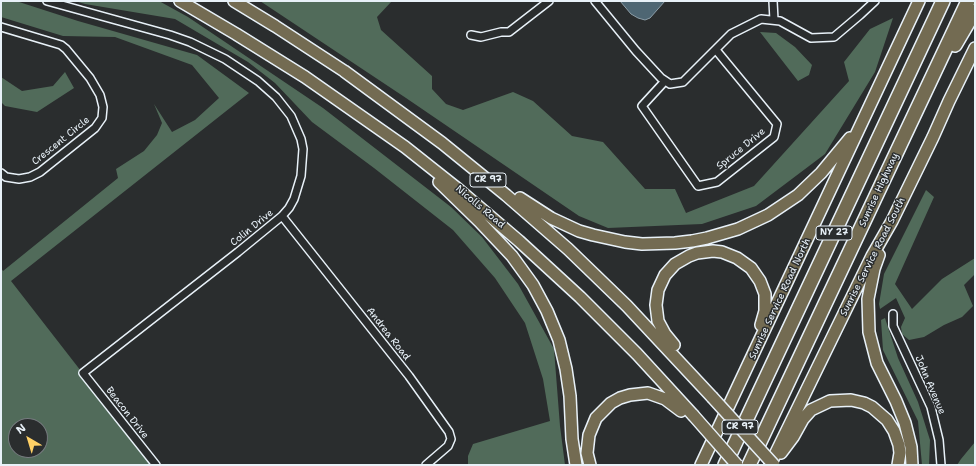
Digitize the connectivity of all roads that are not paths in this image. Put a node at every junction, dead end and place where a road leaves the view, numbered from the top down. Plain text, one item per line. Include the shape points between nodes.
1 (47, 1) edge
2 (180, 1) edge
3 (234, 1) edge
4 (549, 1) edge
5 (595, 1) edge
6 (773, 1) edge
7 (875, 1) edge
8 (943, 1) edge
9 (968, 1) edge
10 (916, 2) edge
11 (975, 11) edge
12 (774, 20) junction
13 (1, 27) edge
14 (471, 35) dead end
15 (975, 48) edge
16 (716, 50) junction
17 (974, 66) edge
18 (665, 81) junction
19 (922, 97) junction
20 (864, 120) junction
21 (933, 137) junction
22 (405, 147) junction
23 (475, 169) junction
24 (1, 173) edge
25 (282, 216) junction
26 (892, 221) junction
27 (893, 314) dead end
28 (83, 373) joint
29 (744, 375) junction
30 (698, 380) junction
31 (691, 417) junction
32 (716, 433) junction
33 (772, 464) edge
34 (156, 465) edge
35 (426, 465) edge
36 (576, 465) edge
37 (590, 465) edge
38 (696, 465) edge
39 (701, 465) edge
40 (725, 465) edge
41 (737, 465) edge
42 (749, 465) edge
43 (898, 465) edge
44 (912, 465) edge
45 (941, 465) edge

1 - 25 street, Colin Drive via 190,42 225,59 264,86 291,116 303,149 297,189 289,208
2 - 22 highway, Nicolls Road / CR 97 via 305,77
3 - 23 highway, CR 97 via 344,71
4 - 14 street via 509,32 481,37
5 - 18 street via 636,51
6 - 12 street
7 - 12 street via 834,37 811,38
8 - 40 highway, NY 27
9 - 19 highway, Sunrise Highway / NY 27
10 - 20 highway, Sunrise Service Road North
11 - 19 highway
12 - 16 street via 761,19 732,34
13 - 24 street, Crescent Circle via 61,44 90,78 100,95 103,107 102,118 95,128 40,172 19,179 6,177
15 - 21 highway, Sunrise Service Road South
16 - 18 street via 683,82 670,84
16 - 18 street, Spruce Drive via 777,124 774,137 717,182 698,186 642,106
17 - 21 highway via 954,105
19 - 42 highway, Sunrise Highway / NY 27
20 - 23 highway via 821,173 803,190 768,215 738,229 675,244 625,242 579,231 540,212
20 - 29 highway, Sunrise Service Road North
21 - 26 highway, Sunrise Service Road South
22 - 31 highway, Nicolls Road / CR 97 via 476,204 555,273 609,325
22 - 36 highway via 508,251 541,298 563,354
23 - 30 highway, CR 97 via 537,221 597,277
25 - 28 street, Colin Drive
25 - 35 street, Andrea Road via 409,376 449,432 451,439 448,446
26 - 33 highway, Sunrise Service Road South via 868,263
26 - 44 highway via 872,278 868,299 868,321 877,363 905,424 911,447
27 - 45 street, John Avenue via 894,326 931,406 939,440
28 - 34 street, Beacon Drive
29 - 30 highway via 764,318 764,288 756,274 744,262 722,252 704,251 689,256 670,269 661,282 656,305 661,328
29 - 32 highway, Sunrise Service Road North
30 - 33 highway, CR 97, bridge
31 - 37 highway via 658,396 639,393 620,398 603,410 592,426 587,444
31 - 41 highway, CR 97, bridge
32 - 38 highway
32 - 39 highway, Sunrise Service Road North
33 - 43 highway via 793,437 806,414 823,403 844,399 864,403 877,410 887,420 899,445

